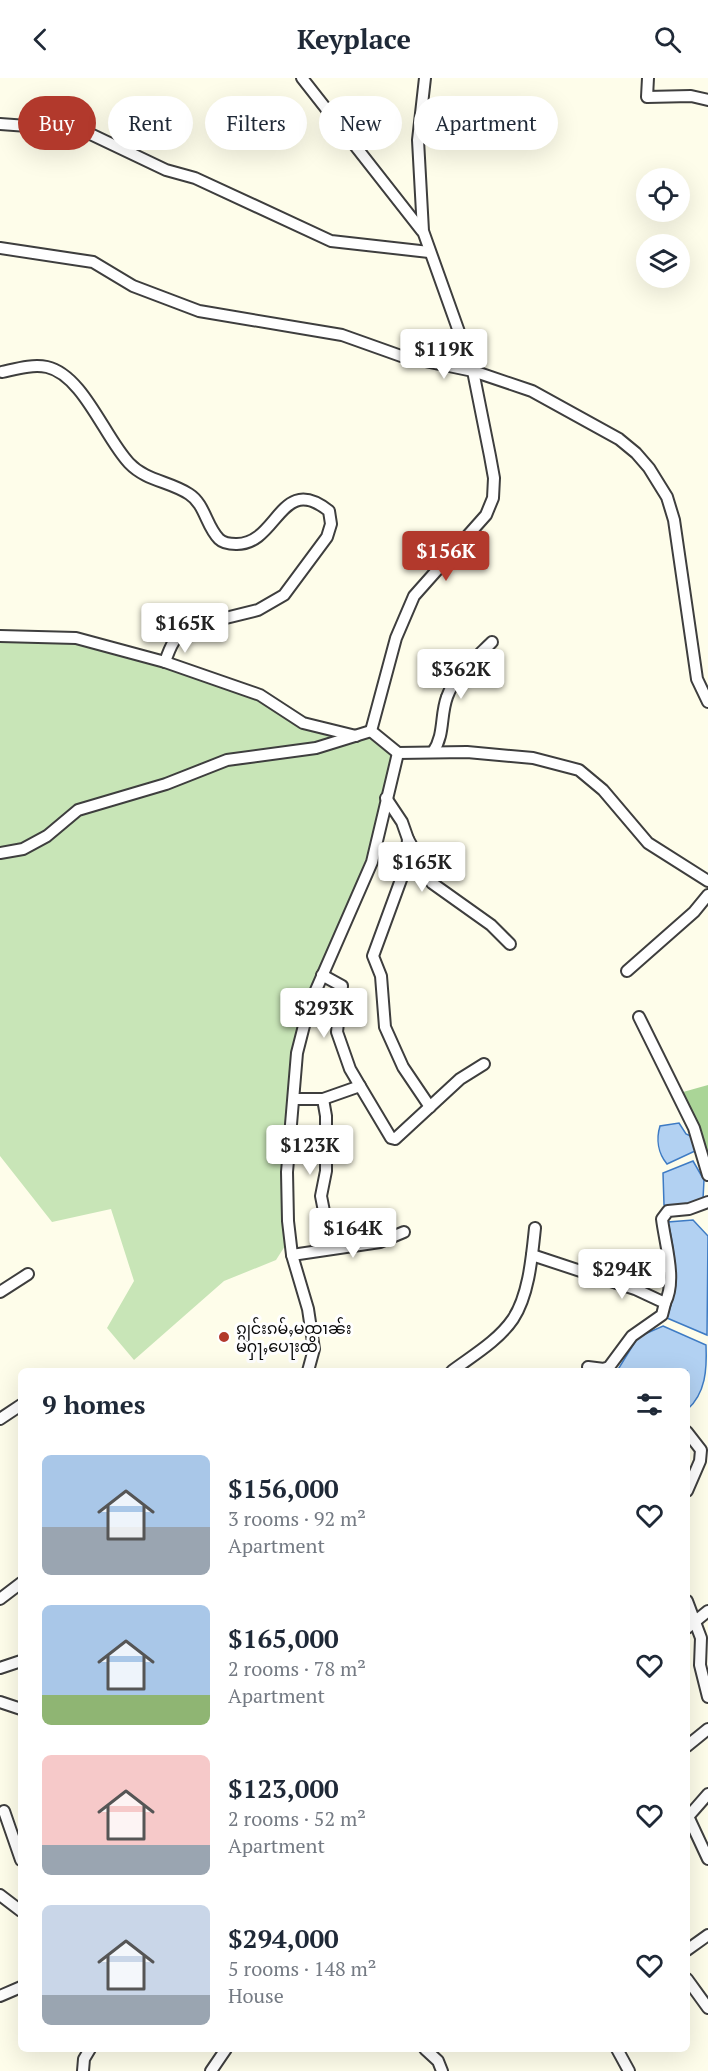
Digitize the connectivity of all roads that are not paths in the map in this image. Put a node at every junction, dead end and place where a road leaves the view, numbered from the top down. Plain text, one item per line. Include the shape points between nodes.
1 (302, 78) edge
2 (425, 78) edge
3 (648, 78) edge
4 (708, 99) edge
5 (0, 124) edge
6 (423, 231) junction
7 (0, 248) edge
8 (429, 252) junction
9 (2, 372) dead end
10 (473, 372) junction
11 (0, 636) edge
12 (492, 642) dead end
13 (165, 662) junction
14 (708, 702) edge
15 (371, 731) junction
16 (357, 736) junction
17 (433, 752) junction
18 (399, 753) junction
19 (386, 798) junction
20 (408, 839) junction
21 (0, 853) edge
22 (708, 881) edge
23 (708, 895) edge
24 (510, 944) dead end
25 (627, 971) dead end
26 (322, 975) junction
27 (639, 1017) dead end
28 (484, 1064) dead end
29 (360, 1086) junction
30 (295, 1099) junction
31 (322, 1099) junction
32 (430, 1107) junction
33 (708, 1175) edge
34 (708, 1202) edge
35 (535, 1228) dead end
36 (404, 1232) dead end
37 (331, 1247) junction
38 (292, 1255) junction
39 (532, 1255) junction
40 (28, 1274) dead end
41 (0, 1292) edge
42 (665, 1304) junction
43 (588, 1367) dead end
44 (309, 1368) edge
45 (456, 1368) edge
46 (594, 1368) edge
47 (608, 1368) edge
48 (18, 1407) edge
49 (0, 1419) edge
50 (690, 1436) edge
51 (690, 1484) edge
52 (18, 1585) edge
53 (0, 1599) edge
54 (708, 1611) edge
55 (690, 1626) edge
56 (18, 1662) edge
57 (0, 1668) edge
58 (708, 1697) edge
59 (0, 1702) edge
60 (18, 1708) edge
61 (708, 1729) edge
62 (690, 1744) edge
63 (708, 1794) edge
64 (4, 1811) dead end
65 (690, 1813) edge
66 (18, 1822) edge
67 (690, 1822) edge
68 (11, 1828) junction
69 (18, 1850) edge
70 (707, 1853) edge
71 (0, 1895) edge
72 (18, 1909) edge
73 (708, 1935) edge
74 (690, 1948) edge
75 (690, 1983) edge
76 (18, 1988) edge
77 (0, 1996) edge
78 (708, 2008) edge
79 (88, 2052) edge
80 (224, 2052) edge
81 (428, 2052) edge
82 (619, 2052) edge
83 (83, 2071) edge
84 (211, 2071) edge
85 (442, 2071) edge
86 (629, 2071) edge

1 - 6 street
2 - 6 street via 418,140
3 - 4 street via 647,98
5 - 8 street via 82,130 331,241
6 - 8 street
7 - 10 street via 93,262 133,286 199,311 342,336 401,356
8 - 10 street
9 - 13 street via 30,366 58,372 83,396 129,463 145,477 190,494 224,542 237,544 260,537 282,508 299,500 310,500 329,511 332,524 327,537 284,595 258,609 180,632
10 - 14 street via 532,392 619,439 650,468 667,496 674,520 697,679
10 - 15 street via 494,478 493,498 486,515 414,596 396,638
11 - 13 street via 76,638
12 - 17 street via 452,687 446,699 442,736
13 - 16 street via 260,695 303,723
15 - 16 street
15 - 18 street
16 - 21 street via 316,748 227,760 166,784 78,810 31,845
17 - 18 street
17 - 22 street via 533,758 579,770 603,790 648,843
18 - 19 street
19 - 20 street
19 - 26 street via 372,862
20 - 24 street via 432,883 491,925
20 - 32 street via 406,866 373,956 381,976 385,1028 403,1067
23 - 25 street
26 - 29 street via 342,986 337,1032
26 - 30 street via 297,1053
27 - 33 street via 694,1128
28 - 32 street via 460,1079
29 - 31 street
29 - 32 street via 391,1138 398,1138
30 - 31 street
30 - 38 street via 287,1172
31 - 37 street via 326,1116 326,1171 321,1196
34 - 42 street via 668,1211 662,1219 670,1281
35 - 39 street
36 - 37 street via 380,1242
37 - 38 street
38 - 44 street via 308,1309 314,1349
39 - 42 street via 635,1289
39 - 45 street via 512,1320 495,1339
40 - 41 street
42 - 47 street via 662,1315 632,1336
43 - 46 street
48 - 49 street
50 - 51 street via 701,1450
52 - 53 street
54 - 55 street
55 - 58 street via 701,1638 700,1665
56 - 57 street
59 - 60 street
61 - 62 street
63 - 65 street
64 - 68 street
66 - 68 street
67 - 70 street
68 - 69 street
71 - 72 street
73 - 74 street
75 - 78 street
76 - 77 street
79 - 83 street
80 - 84 street
81 - 85 street
82 - 86 street

